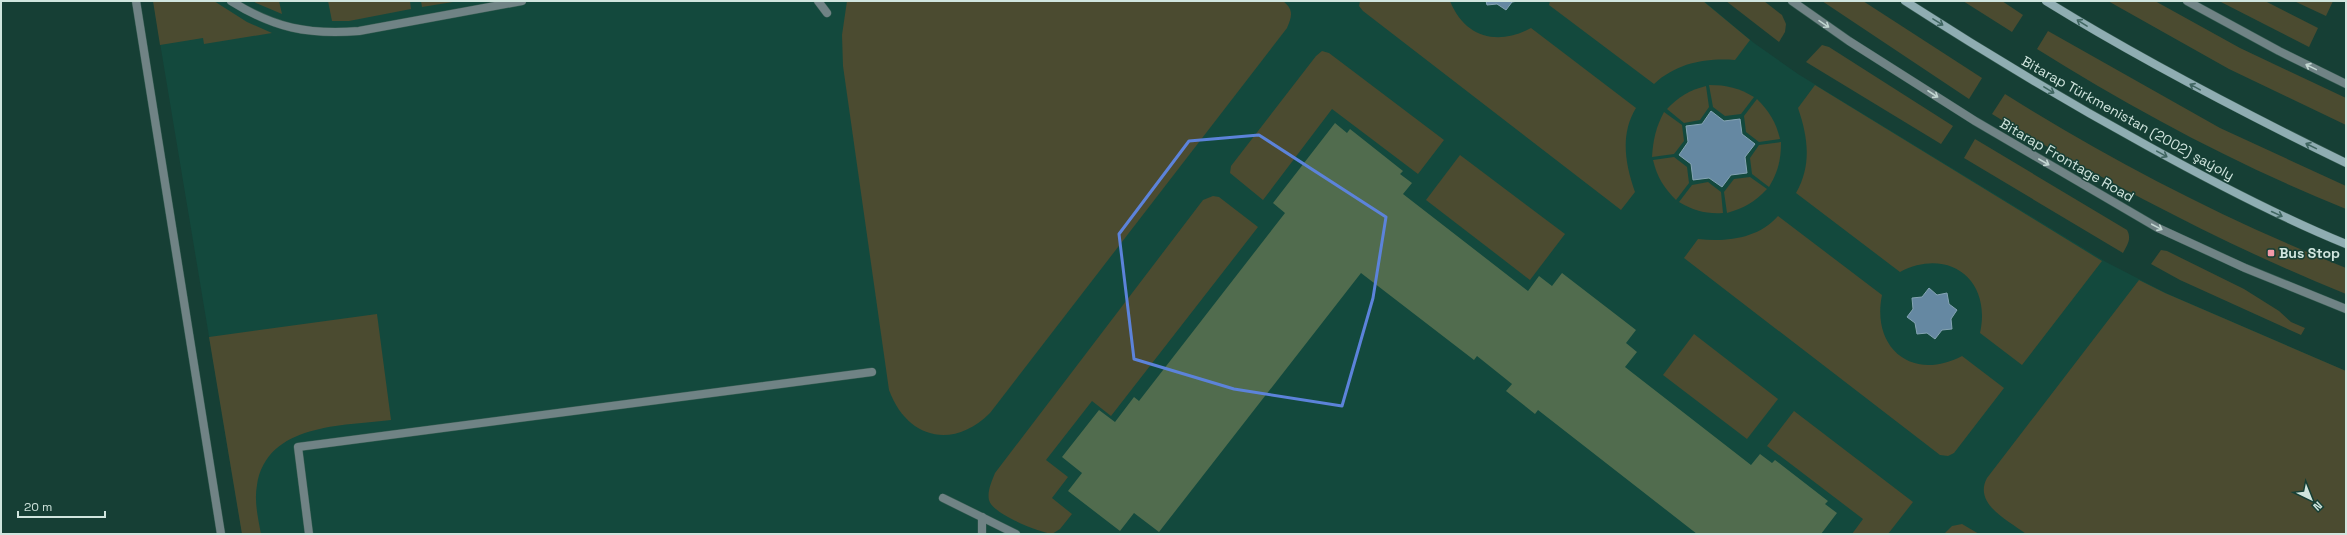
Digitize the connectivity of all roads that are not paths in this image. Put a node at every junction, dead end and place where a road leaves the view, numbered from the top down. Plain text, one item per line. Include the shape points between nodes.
1 (136, 1) edge
2 (231, 1) edge
3 (522, 1) edge
4 (818, 1) edge
5 (1792, 1) edge
6 (1905, 1) edge
7 (2046, 1) edge
8 (2187, 1) edge
9 (827, 13) dead end
10 (2346, 84) edge
11 (2346, 163) edge
12 (2346, 244) edge
13 (2346, 309) edge
14 (872, 372) dead end
15 (943, 498) dead end
16 (982, 517) junction
17 (221, 534) edge
18 (309, 534) edge
19 (982, 534) edge
20 (1016, 534) edge

1 - 17 street
2 - 3 street via 251,14 276,25 331,33
4 - 9 street
5 -> 13 street, Bitarap Frontage Road via 1849,41 1975,121 2158,228 2245,268
6 -> 12 main road, Bitarap Türkmenistan (2002) şaýoly via 2071,103 2194,172
11 -> 7 main road via 2218,99 2099,34
10 -> 8 street
14 - 18 street via 298,447
15 - 16 street
16 - 19 street
16 - 20 street

